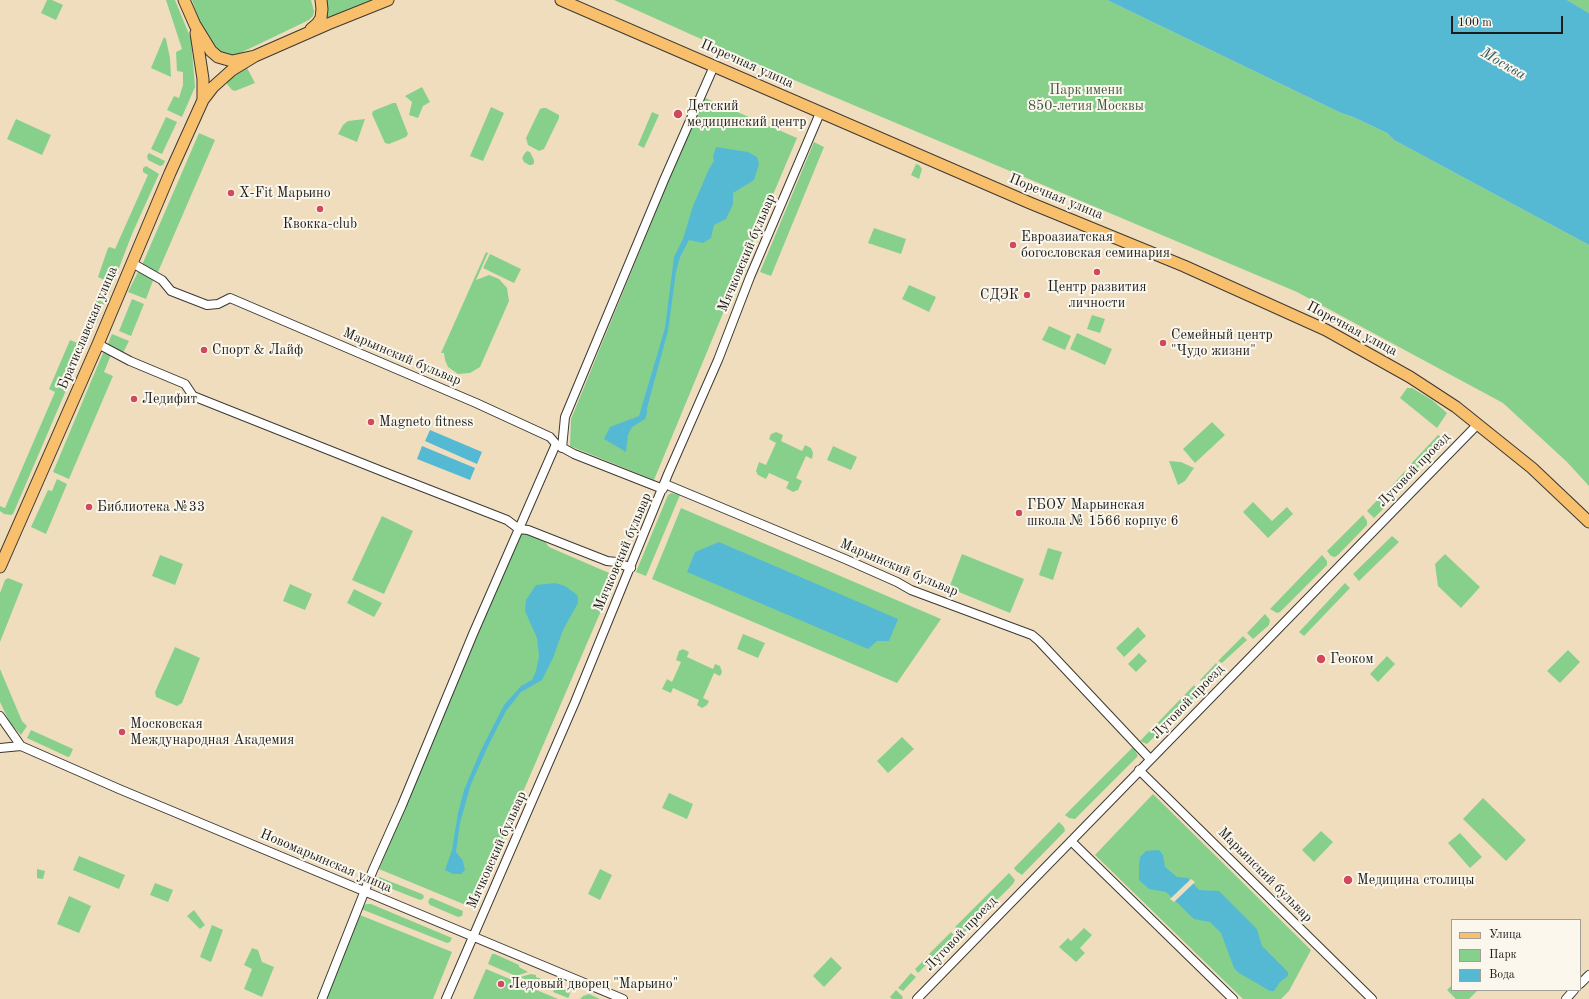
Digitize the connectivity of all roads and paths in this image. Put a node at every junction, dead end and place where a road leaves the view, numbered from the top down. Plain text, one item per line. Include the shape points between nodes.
1 (184, 0) edge
2 (321, 0) edge
3 (388, 0) edge
4 (561, 0) edge
5 (195, 25) junction
6 (304, 34) junction
7 (255, 56) junction
8 (714, 66) junction
9 (203, 100) junction
10 (820, 113) junction
11 (132, 263) junction
12 (98, 344) junction
13 (1478, 424) junction
14 (559, 446) junction
15 (664, 487) junction
16 (1589, 522) edge
17 (519, 529) junction
18 (0, 567) edge
19 (630, 568) junction
20 (0, 716) edge
21 (21, 746) junction
22 (0, 748) edge
23 (1150, 759) junction
24 (1139, 770) junction
25 (1071, 841) junction
26 (365, 892) junction
27 (472, 936) junction
28 (1589, 975) edge
29 (1581, 983) edge
30 (1573, 991) edge
31 (322, 999) edge
32 (446, 999) edge
33 (622, 999) edge
34 (917, 999) edge
35 (1233, 999) edge
36 (1372, 999) edge
37 (1566, 999) edge

1 - 5 main road
2 - 6 main road via 321,18
3 - 6 main road
4 - 8 main road, Поречная улица
5 - 7 main road via 207,46 218,57 232,61
5 - 9 main road, Братиславская улица via 203,79
6 - 7 main road
7 - 9 main road, Братиславская улица via 232,70
8 - 10 main road, Поречная улица
8 - 14 street via 565,417
9 - 11 main road, Братиславская улица
10 - 13 main road, Поречная улица via 1178,263 1326,330 1430,389
10 - 15 street, Мячковский бульвар
11 - 12 main road, Братиславская улица
11 - 14 street, Марьинский бульвар via 162,280 171,291 207,305 218,304 230,298 476,403 550,437
12 - 17 street via 130,361 185,384 193,396 507,520
12 - 18 main road, Братиславская улица
13 - 16 main road, Поречная улица via 1532,468
13 - 23 street, Луговой проезд
14 - 15 street, Марьинский бульвар
14 - 17 street
15 - 19 street, Мячковский бульвар
15 - 23 street, Марьинский бульвар via 852,562 911,590 1032,635 1040,640
17 - 19 street via 528,530
17 - 26 street
19 - 27 street, Мячковский бульвар via 541,782
20 - 21 street
21 - 22 street, Новомарьинская улица
21 - 26 street, Новомарьинская улица via 119,790
23 - 24 street, Луговой проезд
24 - 25 street, Луговой проезд
24 - 36 street, Марьинский бульвар
25 - 34 street, Луговой проезд
25 - 35 street
26 - 27 street, Новомарьинская улица
26 - 31 street
27 - 32 street, Мячковский бульвар
27 - 33 street, Новомарьинская улица
28 - 29 street
30 - 37 street

